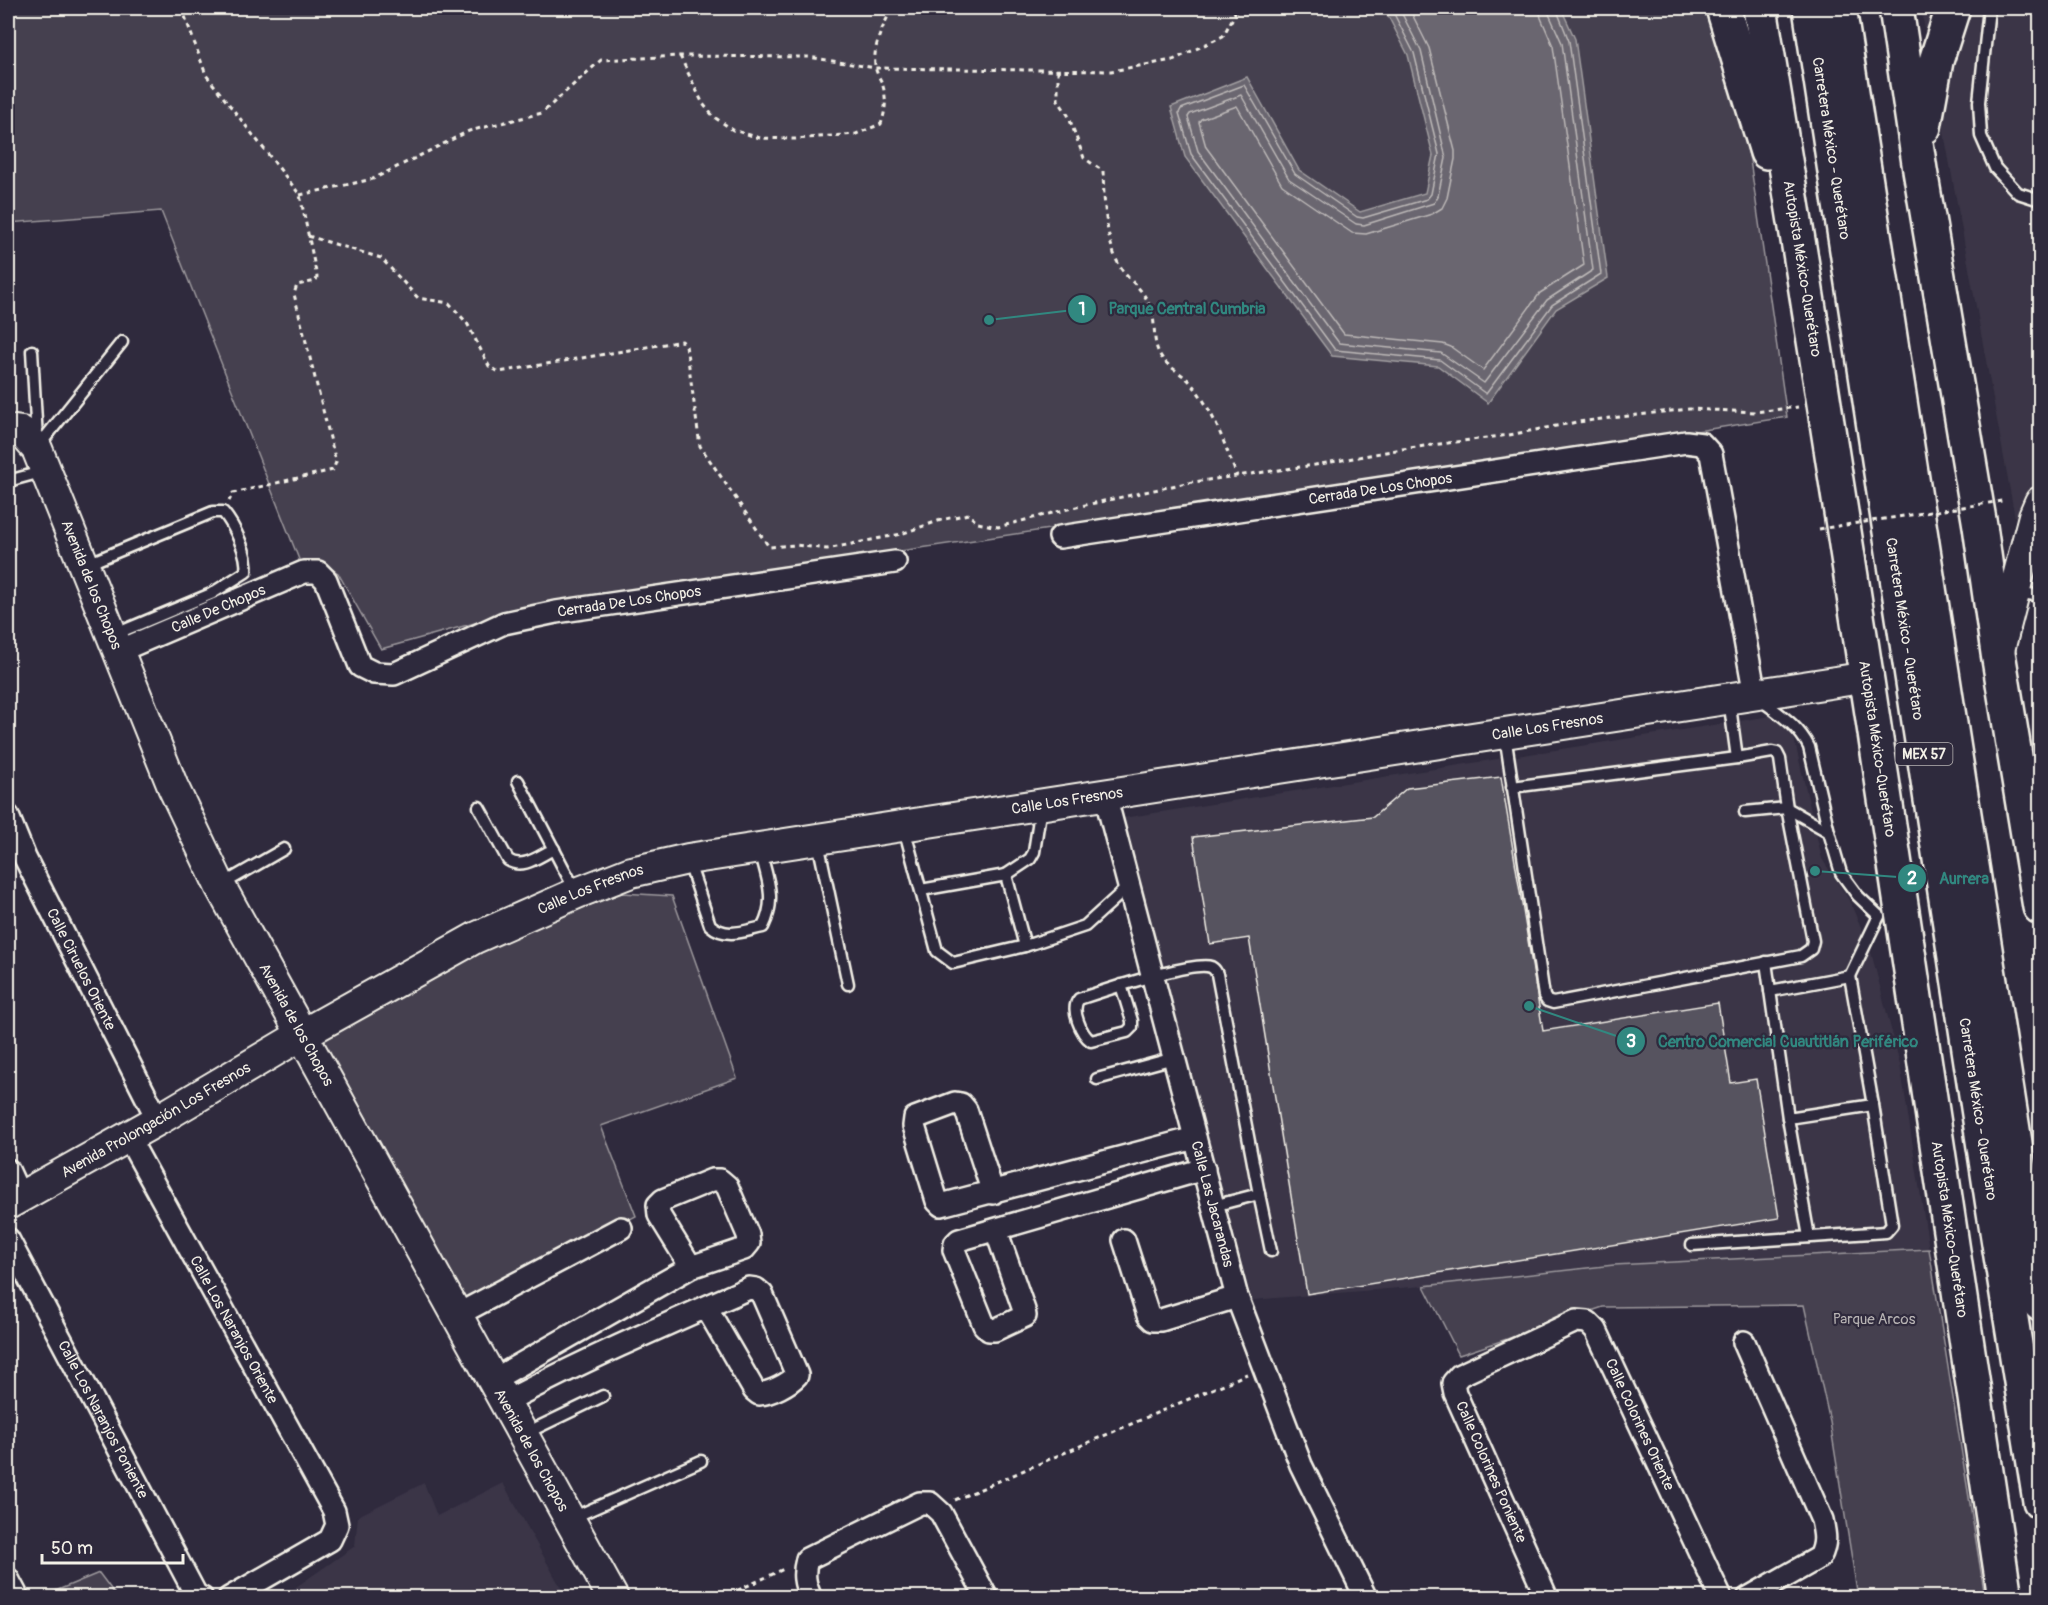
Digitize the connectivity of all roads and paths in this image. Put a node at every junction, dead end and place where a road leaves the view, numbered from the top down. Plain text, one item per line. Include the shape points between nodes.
1 (182, 8) edge
2 (892, 8) edge
3 (1234, 8) edge
4 (1723, 8) edge
5 (1760, 8) edge
6 (1810, 8) edge
7 (1839, 8) edge
8 (1896, 8) edge
9 (1953, 8) edge
10 (1989, 8) edge
11 (680, 56) junction
12 (875, 68) junction
13 (1058, 70) junction
14 (1920, 170) junction
15 (300, 195) junction
16 (2040, 200) edge
17 (308, 236) junction
18 (1805, 281) junction
19 (122, 342) dead end
20 (32, 351) dead end
21 (1825, 405) junction
22 (28, 445) edge
23 (1237, 476) junction
24 (8, 481) edge
25 (2002, 501) dead end
26 (2040, 502) edge
27 (223, 512) junction
28 (1819, 529) dead end
29 (1060, 537) dead end
30 (895, 562) dead end
31 (84, 566) junction
32 (318, 572) joint
33 (2027, 594) edge
34 (116, 643) junction
35 (1998, 653) junction
36 (1868, 677) junction
37 (1742, 697) junction
38 (1504, 734) junction
39 (1737, 758) junction
40 (518, 781) dead end
41 (1512, 787) junction
42 (1105, 795) junction
43 (1041, 805) junction
44 (479, 807) dead end
45 (1787, 808) junction
46 (1744, 812) dead end
47 (8, 816) edge
48 (903, 826) junction
49 (1829, 832) junction
50 (817, 839) junction
51 (760, 848) junction
52 (284, 849) dead end
53 (554, 849) junction
54 (688, 859) junction
55 (1006, 875) junction
56 (220, 886) junction
57 (1130, 886) junction
58 (921, 890) junction
59 (577, 892) junction
60 (2040, 908) edge
61 (1890, 914) junction
62 (1025, 946) junction
63 (1766, 962) junction
64 (1153, 975) junction
65 (1850, 976) junction
66 (848, 984) dead end
67 (1121, 985) junction
68 (1770, 991) junction
69 (303, 1034) junction
70 (1174, 1058) junction
71 (1097, 1078) dead end
72 (1873, 1105) junction
73 (1788, 1118) junction
74 (158, 1120) junction
75 (128, 1137) junction
76 (1195, 1138) junction
77 (1204, 1169) junction
78 (12, 1190) edge
79 (993, 1193) junction
80 (1259, 1194) junction
81 (1213, 1206) junction
82 (621, 1228) dead end
83 (996, 1230) junction
84 (1809, 1237) junction
85 (8, 1239) edge
86 (1124, 1240) dead end
87 (1692, 1245) dead end
88 (1271, 1251) dead end
89 (691, 1267) junction
90 (1237, 1297) junction
91 (2040, 1304) edge
92 (706, 1307) junction
93 (457, 1315) junction
94 (1744, 1342) dead end
95 (1519, 1348) joint
96 (1263, 1367) junction
97 (499, 1391) junction
98 (603, 1396) dead end
99 (524, 1434) junction
100 (701, 1461) dead end
101 (2040, 1501) edge
102 (939, 1510) junction
103 (569, 1520) junction
104 (805, 1565) junction
105 (8, 1579) edge
106 (18, 1598) edge
107 (202, 1598) edge
108 (229, 1598) edge
109 (613, 1598) edge
110 (722, 1598) edge
111 (811, 1598) edge
112 (987, 1598) edge
113 (1366, 1598) edge
114 (1547, 1598) edge
115 (1721, 1598) edge
116 (1748, 1598) edge
117 (2005, 1598) edge

1 - 15 path via 206,75
2 - 12 path via 875,45
3 - 13 path via 1235,14 1223,36 1173,60 1111,71
4 - 18 main road
5 - 18 main road, Autopista México-Querétaro
6 - 101 main road, Carretera México - Querétaro / MEX 57
7 - 91 main road, Carretera México - Querétaro / MEX 57
8 - 14 main road
9 - 14 main road via 1929,92
10 - 16 lane via 1979,102 1981,136 1995,168 2018,193
11 - 12 path via 809,57
11 - 12 path via 703,104 714,117 733,130 760,138 856,134 880,124 886,102
11 - 15 path via 601,60 542,114 469,132 373,179
12 - 13 path
13 - 23 path via 1058,100 1084,158 1103,171 1104,206 1119,266 1142,290 1152,311 1154,341 1162,358 1189,381 1209,409
14 - 35 main road
15 - 17 path
17 - 23 path via 381,258 418,298 449,303 467,322 489,366 500,372 682,341 686,345 700,446 769,547 827,549 901,534 968,514 978,523 998,527 1174,485
17 - 27 path via 317,277 316,281 297,285 294,294 336,462 333,470 232,493
18 - 21 main road, Autopista México-Querétaro
19 - 22 lane
20 - 22 lane
21 - 23 path via 1755,412 1689,409 1588,421
21 - 36 main road, Autopista México-Querétaro
22 - 24 lane
22 - 31 street, Avenida de los Chopos
25 - 28 path, bridge
26 - 33 street via 2034,516
27 - 31 lane via 213,512
27 - 34 lane via 231,521 248,563 246,572
29 - 37 street, Cerrada De Los Chopos via 1686,442 1702,444 1711,454
30 - 32 street, Cerrada De Los Chopos via 514,620 394,674 374,673 360,666 326,580
31 - 34 street, Avenida de los Chopos
32 - 34 street, Calle De Chopos via 304,572
33 - 35 street
34 - 56 street, Avenida de los Chopos via 173,787
35 - 60 main road
36 - 37 street, Calle Los Fresnos
36 - 61 main road, Autopista México-Querétaro
37 - 38 street, Calle Los Fresnos
37 - 39 lane
37 - 49 lane via 1800,730 1809,747
38 - 41 lane
38 - 42 street, Calle Los Fresnos
39 - 41 lane
39 - 45 lane via 1778,753
40 - 53 lane
41 - 63 lane via 1547,1001 1553,1003
42 - 43 street, Calle Los Fresnos
42 - 57 street, Calle Las Jacarandas
43 - 48 street, Calle Los Fresnos
43 - 55 lane via 1034,852
44 - 53 lane via 508,860 515,864 524,864
45 - 46 lane
45 - 49 lane
45 - 63 lane via 1813,941 1811,949 1801,956
47 - 74 street, Calle Ciruelos Oriente via 25,858
48 - 50 street, Calle Los Fresnos
48 - 58 lane
49 - 61 lane via 1841,873 1858,896
50 - 51 street, Calle Los Fresnos
50 - 66 lane
51 - 54 street, Calle Los Fresnos
51 - 54 lane via 772,902 769,915 763,927 726,934 710,926
52 - 56 lane
53 - 59 lane
54 - 59 street, Calle Los Fresnos via 631,872
55 - 58 lane
55 - 62 lane
56 - 69 street, Avenida de los Chopos
57 - 62 lane via 1085,926
57 - 64 street, Calle Las Jacarandas
58 - 62 lane via 937,951 953,963
59 - 69 street, Calle Los Fresnos via 475,938
61 - 65 lane
61 - 117 main road, Autopista México-Querétaro
63 - 68 lane
64 - 67 lane
64 - 70 street, Calle Las Jacarandas
64 - 80 lane via 1208,966 1217,974
65 - 68 lane
65 - 72 lane
67 - 67 lane via 1132,1027 1127,1032 1091,1041 1085,1037 1075,1002
68 - 73 lane
69 - 74 street, Avenida Prolongación Los Fresnos
69 - 93 street, Avenida de los Chopos
70 - 71 lane
70 - 76 street, Calle Las Jacarandas
72 - 73 lane
72 - 84 lane via 1892,1225 1886,1232
73 - 84 lane
74 - 75 street, Avenida Prolongación Los Fresnos
75 - 78 street, Avenida Prolongación Los Fresnos
75 - 108 street, Calle Los Naranjos Oriente via 334,1511 337,1525 330,1540
76 - 77 street, Calle Las Jacarandas
76 - 79 street
77 - 81 street, Calle Las Jacarandas
77 - 83 street
79 - 79 street via 962,1104 915,1118 914,1126 941,1205
80 - 81 lane
80 - 88 lane
81 - 90 street, Calle Las Jacarandas
82 - 93 street
83 - 83 street via 1025,1316 989,1330 954,1250 959,1240
84 - 87 lane
85 - 107 street, Calle Los Naranjos Poniente via 196,1594
86 - 90 street via 1153,1320
89 - 89 street via 744,1249 749,1243 727,1186 720,1180 658,1205 659,1215
89 - 97 street
90 - 96 street, Calle Las Jacarandas
92 - 92 street via 756,1288 797,1375 759,1394
92 - 97 street via 537,1385
93 - 97 street, Avenida de los Chopos
94 - 116 street via 1822,1520 1825,1536 1820,1557
95 - 114 street, Calle Colorines Poniente via 1460,1375 1453,1383
95 - 115 street, Calle Colorines Oriente via 1576,1322 1588,1322 1596,1330
96 - 102 path
96 - 113 street, Calle Las Jacarandas via 1301,1465
97 - 99 street, Avenida de los Chopos
98 - 99 lane
99 - 103 street, Avenida de los Chopos
100 - 103 lane
102 - 104 street via 930,1503 920,1503
102 - 112 street
103 - 109 street, Avenida de los Chopos
104 - 110 path
104 - 111 street via 805,1586
105 - 106 street

